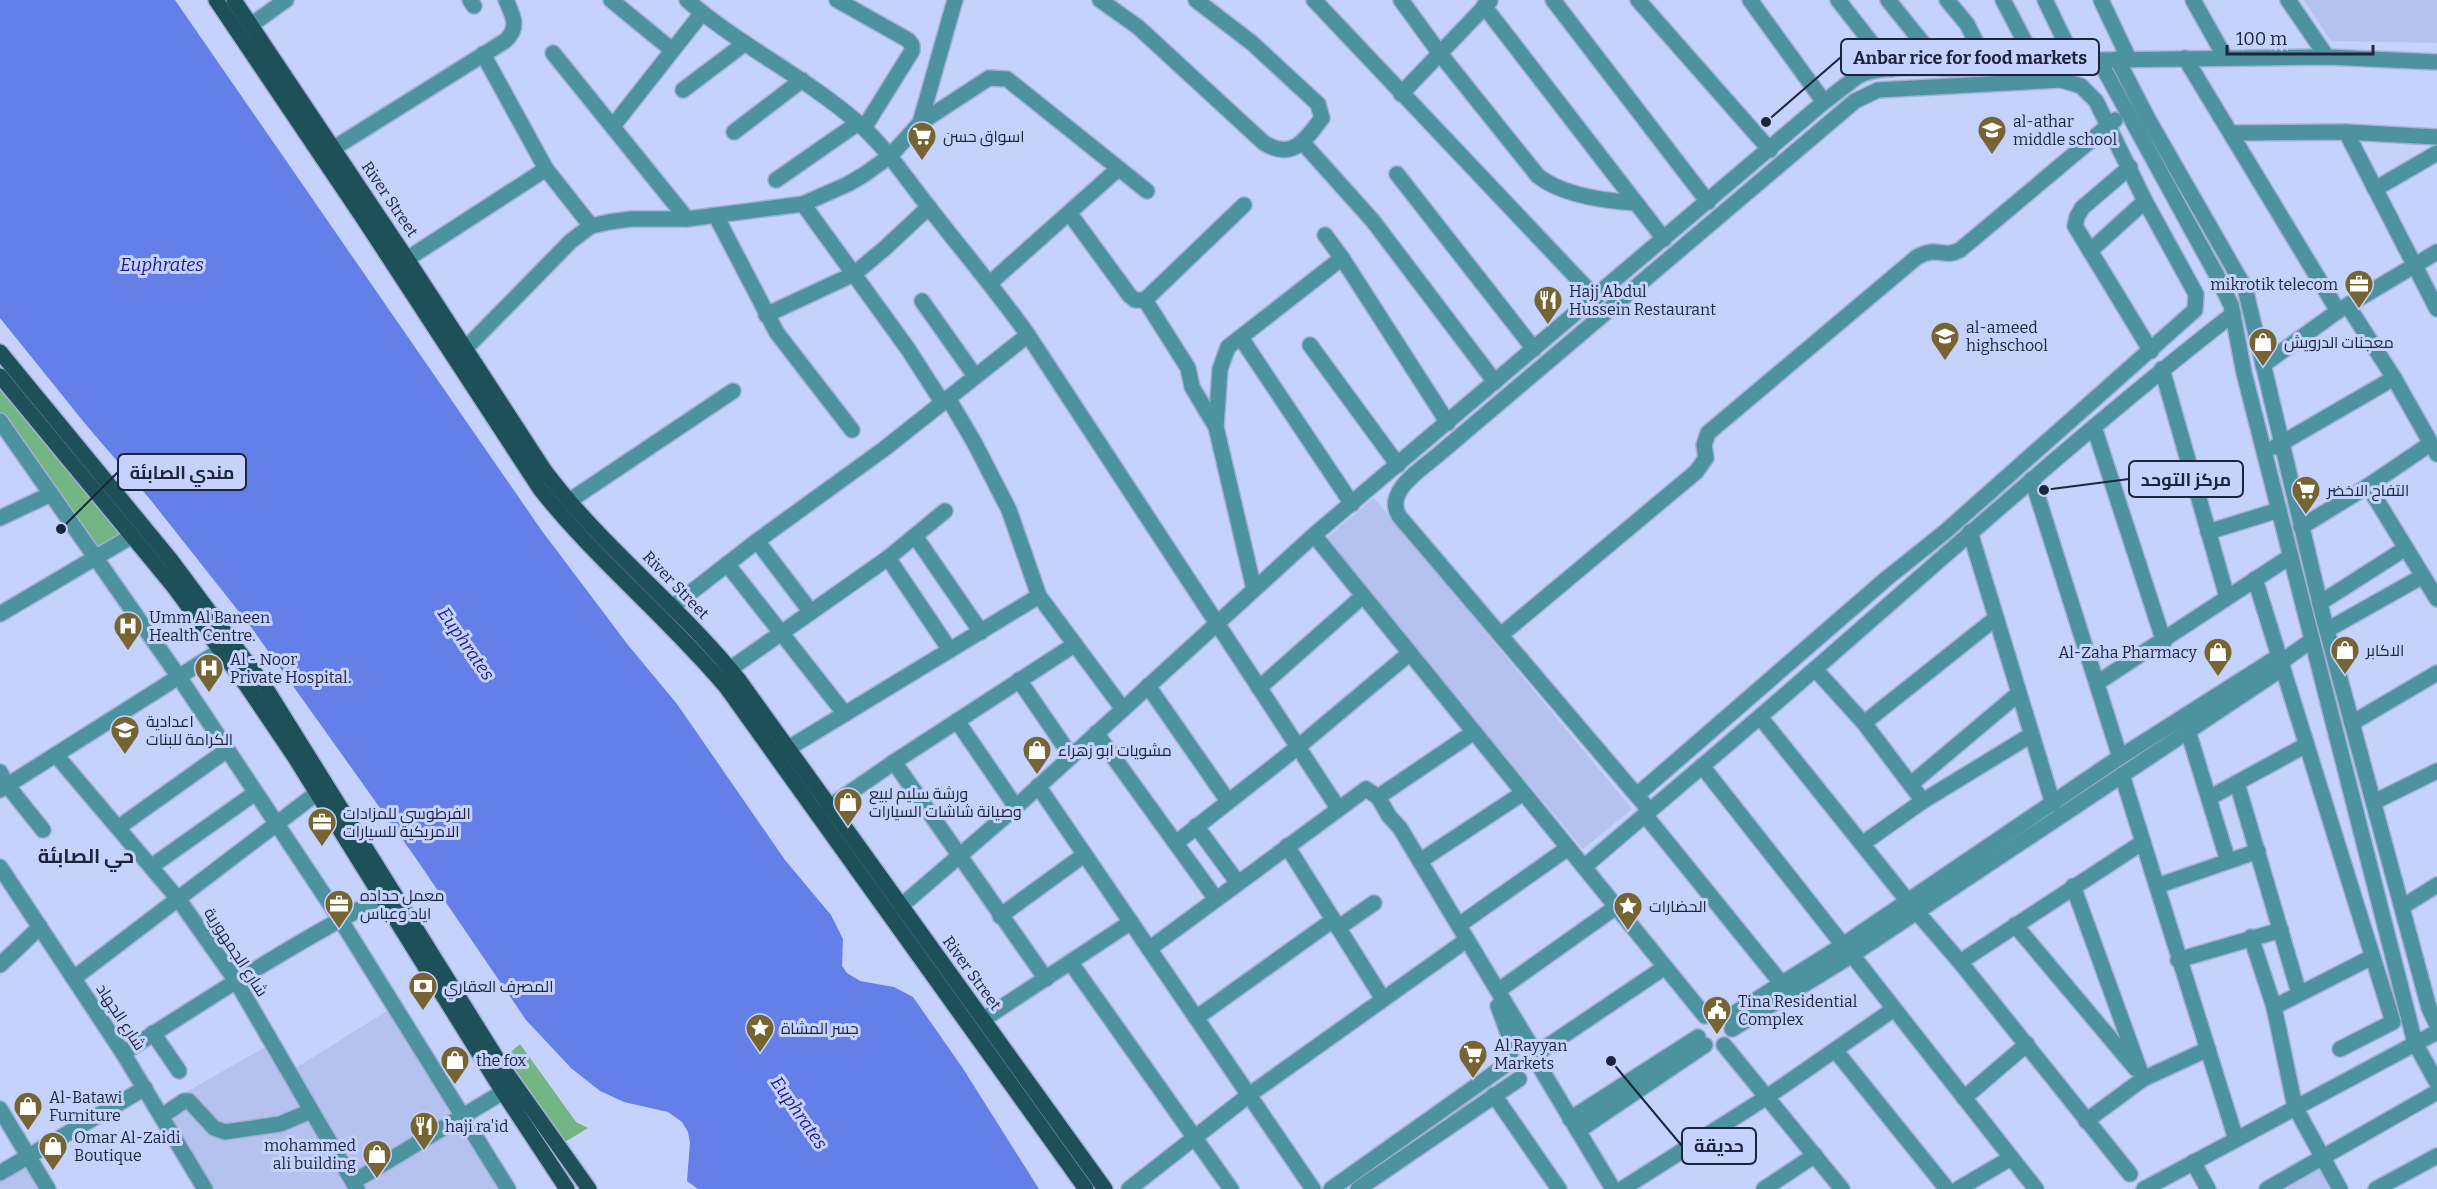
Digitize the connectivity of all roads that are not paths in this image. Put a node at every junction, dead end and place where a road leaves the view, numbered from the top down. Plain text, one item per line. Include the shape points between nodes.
1 (216, 0) edge
2 (234, 0) edge
3 (286, 0) edge
4 (506, 0) edge
5 (611, 0) edge
6 (687, 0) edge
7 (837, 0) edge
8 (955, 0) edge
9 (1100, 0) edge
10 (1196, 0) edge
11 (1314, 0) edge
12 (1401, 0) edge
13 (1553, 0) edge
14 (1638, 0) edge
15 (1750, 0) edge
16 (1838, 0) edge
17 (1888, 0) edge
18 (1947, 0) edge
19 (2003, 0) edge
20 (2045, 0) edge
21 (2101, 0) edge
22 (2193, 0) edge
23 (2288, 0) edge
24 (1488, 3) edge
25 (702, 13) junction
26 (251, 25) junction
27 (744, 44) junction
28 (672, 50) junction
29 (553, 53) dead end
30 (483, 54) junction
31 (1441, 55) junction
32 (2225, 57) junction
33 (2327, 57) junction
34 (2185, 58) junction
35 (2123, 59) junction
36 (2074, 60) junction
37 (2099, 60) junction
38 (2035, 61) junction
39 (2437, 62) edge
40 (1943, 68) junction
41 (1989, 68) junction
42 (1892, 69) junction
43 (802, 80) junction
44 (683, 90) dead end
45 (1401, 94) junction
46 (1824, 102) junction
47 (2128, 113) junction
48 (920, 123) junction
49 (2109, 124) junction
50 (613, 126) junction
51 (861, 126) junction
52 (734, 132) dead end
53 (2346, 132) junction
54 (2232, 133) junction
55 (2437, 137) edge
56 (1303, 143) junction
57 (334, 148) junction
58 (1770, 150) junction
59 (2437, 153) edge
60 (890, 156) junction
61 (2130, 167) junction
62 (546, 169) junction
63 (1118, 169) junction
64 (1397, 174) dead end
65 (776, 180) dead end
66 (2375, 189) junction
67 (1147, 191) dead end
68 (2145, 201) junction
69 (1708, 202) junction
70 (1636, 203) junction
71 (803, 204) junction
72 (1244, 205) dead end
73 (929, 207) junction
74 (369, 214) junction
75 (1070, 214) junction
76 (716, 216) junction
77 (687, 219) junction
78 (591, 226) junction
79 (1324, 235) dead end
80 (1664, 240) junction
81 (2090, 251) junction
82 (2437, 252) edge
83 (1342, 258) junction
84 (407, 259) junction
85 (2415, 267) junction
86 (854, 274) junction
87 (990, 283) junction
88 (1596, 298) junction
89 (1145, 300) junction
90 (922, 301) dead end
91 (2343, 309) junction
92 (2437, 309) edge
93 (2232, 314) junction
94 (766, 315) junction
95 (1028, 335) junction
96 (1241, 338) junction
97 (1310, 345) dead end
98 (466, 348) junction
99 (1534, 349) junction
100 (2151, 351) junction
101 (0, 352) edge
102 (2263, 365) junction
103 (2162, 369) junction
104 (0, 376) edge
105 (975, 376) junction
106 (2394, 378) junction
107 (1495, 382) junction
108 (733, 391) dead end
109 (945, 400) junction
110 (0, 421) edge
111 (1448, 423) junction
112 (1216, 427) junction
113 (2094, 427) junction
114 (852, 430) dead end
115 (2432, 438) edge
116 (1427, 440) junction
117 (2281, 444) junction
118 (2264, 452) junction
119 (1439, 454) junction
120 (1398, 465) junction
121 (2032, 479) junction
122 (2368, 486) junction
123 (51, 494) junction
124 (569, 501) junction
125 (1352, 504) junction
126 (2279, 510) junction
127 (945, 511) dead end
128 (0, 518) edge
129 (2301, 527) junction
130 (1970, 532) junction
131 (2208, 532) junction
132 (1314, 535) junction
133 (132, 536) junction
134 (915, 536) junction
135 (757, 541) junction
136 (2406, 548) junction
137 (2290, 556) junction
138 (95, 558) junction
139 (888, 558) junction
140 (727, 564) junction
141 (2423, 576) junction
142 (2255, 579) junction
143 (1254, 589) junction
144 (1040, 596) junction
145 (1363, 596) junction
146 (2227, 597) junction
147 (2437, 599) edge
148 (2320, 603) junction
149 (672, 607) junction
150 (811, 612) junction
151 (0, 614) edge
152 (1996, 618) junction
153 (1216, 623) junction
154 (2327, 630) junction
155 (981, 632) junction
156 (781, 633) junction
157 (1502, 634) junction
158 (2312, 640) junction
159 (2164, 642) junction
160 (1074, 645) junction
161 (221, 650) junction
162 (950, 650) junction
163 (1410, 653) junction
164 (2281, 662) junction
165 (730, 669) junction
166 (1815, 669) junction
167 (2437, 674) edge
168 (179, 677) junction
169 (1020, 680) junction
170 (2097, 683) junction
171 (1148, 686) junction
172 (1259, 688) junction
173 (2018, 694) junction
174 (1123, 709) junction
175 (844, 714) junction
176 (755, 715) junction
177 (1760, 717) junction
178 (957, 720) junction
179 (1864, 723) junction
180 (2352, 723) junction
181 (2188, 731) junction
182 (1473, 732) junction
183 (1096, 734) junction
184 (2031, 735) junction
185 (2157, 742) junction
186 (2306, 745) junction
187 (1298, 747) junction
188 (788, 748) junction
189 (227, 750) junction
190 (56, 755) junction
191 (1071, 756) junction
192 (2120, 757) junction
193 (894, 762) junction
194 (1702, 766) junction
195 (2437, 771) edge
196 (2122, 775) junction
197 (2, 782) edge
198 (2237, 783) junction
199 (1911, 784) junction
200 (1038, 786) junction
201 (255, 793) junction
202 (317, 793) junction
203 (1523, 793) junction
204 (1637, 795) junction
205 (1378, 797) junction
206 (2210, 798) junction
207 (1228, 801) junction
208 (1923, 801) junction
209 (2374, 802) junction
210 (2053, 804) junction
211 (829, 807) junction
212 (1016, 807) junction
213 (1338, 808) junction
214 (1647, 813) junction
215 (1389, 816) junction
216 (276, 825) junction
217 (1196, 826) junction
218 (119, 827) junction
219 (43, 830) dead end
220 (2143, 842) junction
221 (1176, 843) junction
222 (1862, 844) junction
223 (358, 845) junction
224 (2003, 845) junction
225 (1287, 846) junction
226 (1568, 848) junction
227 (2258, 851) junction
228 (1084, 855) junction
229 (959, 858) junction
230 (1420, 861) junction
231 (2228, 861) junction
232 (152, 866) junction
233 (0, 867) edge
234 (1584, 867) junction
235 (1238, 883) junction
236 (2437, 885) edge
237 (2073, 886) junction
238 (2157, 886) junction
239 (382, 897) junction
240 (1216, 899) junction
241 (179, 900) junction
242 (1374, 903) dead end
243 (901, 906) junction
244 (1911, 906) junction
245 (1616, 907) junction
246 (2402, 907) junction
247 (1000, 916) junction
248 (340, 919) junction
249 (1131, 922) junction
250 (1336, 924) junction
251 (1459, 925) junction
252 (2015, 925) junction
253 (40, 927) junction
254 (2281, 930) junction
255 (2251, 937) junction
256 (1461, 944) junction
257 (1149, 949) junction
258 (1847, 950) junction
259 (2372, 957) junction
260 (2178, 960) junction
261 (1960, 962) junction
262 (1071, 963) junction
263 (0, 964) edge
264 (1665, 967) junction
265 (75, 978) junction
266 (1046, 979) junction
267 (236, 981) junction
268 (1782, 984) junction
269 (1499, 990) junction
270 (2431, 990) edge
271 (2299, 993) junction
272 (1383, 999) junction
273 (2274, 1007) junction
274 (1894, 1009) junction
275 (1705, 1016) junction
276 (1196, 1018) junction
277 (2121, 1018) junction
278 (984, 1019) junction
279 (1729, 1023) junction
280 (2437, 1025) edge
281 (2102, 1029) junction
282 (2437, 1032) edge
283 (153, 1033) junction
284 (1702, 1041) junction
285 (2415, 1043) junction
286 (2027, 1044) junction
287 (1724, 1045) junction
288 (1535, 1049) junction
289 (2208, 1049) junction
290 (2340, 1049) dead end
291 (1835, 1050) junction
292 (123, 1053) junction
293 (1509, 1058) junction
294 (1541, 1069) junction
295 (179, 1071) dead end
296 (1016, 1078) junction
297 (1519, 1079) junction
298 (2143, 1079) junction
299 (2437, 1083) edge
300 (145, 1088) junction
301 (502, 1092) junction
302 (2437, 1092) edge
303 (1249, 1095) junction
304 (1494, 1095) junction
305 (1767, 1097) junction
306 (1964, 1098) junction
307 (2295, 1107) junction
308 (0, 1109) edge
309 (311, 1111) junction
310 (162, 1116) junction
311 (463, 1117) junction
312 (2086, 1121) junction
313 (1574, 1125) junction
314 (1195, 1137) junction
315 (2236, 1139) junction
316 (1815, 1155) junction
317 (29, 1156) junction
318 (2437, 1156) edge
319 (2322, 1157) junction
320 (2012, 1158) junction
321 (2193, 1162) junction
322 (0, 1173) edge
323 (2130, 1174) dead end
324 (355, 1186) edge
325 (48, 1189) edge
326 (205, 1189) edge
327 (508, 1189) edge
328 (567, 1189) edge
329 (589, 1189) edge
330 (1086, 1189) edge
331 (1105, 1189) edge
332 (1129, 1189) edge
333 (1231, 1189) edge
334 (1313, 1189) edge
335 (1331, 1189) edge
336 (1358, 1189) edge
337 (1559, 1189) edge
338 (1613, 1189) edge
339 (1622, 1189) edge
340 (1764, 1189) edge
341 (1842, 1189) edge
342 (1947, 1189) edge
343 (1958, 1189) edge
344 (2036, 1189) edge
345 (2144, 1189) edge
346 (2208, 1189) edge
347 (2267, 1189) edge
348 (2340, 1189) edge
349 (2376, 1189) edge

1 - 74 main road, River Street
2 - 26 main road, River Street
3 - 26 street
4 - 30 street via 515,20 514,28 505,41
5 - 28 street
6 - 25 street
7 - 51 street via 912,45 912,51
8 - 48 street
9 - 56 street via 1138,27 1264,143 1281,150
10 - 56 street via 1318,104 1322,118
11 - 45 street
12 - 31 street
13 - 69 street
14 - 58 street
15 - 46 street
16 - 42 street
17 - 40 street
18 - 41 street via 1967,24
19 - 38 street
20 - 36 street
21 - 35 street
22 - 32 street
23 - 33 street
24 - 31 street
24 - 70 street
25 - 27 street
25 - 28 street
26 - 57 main road, River Street
27 - 43 street
27 - 44 street
28 - 50 street
29 - 50 street
30 - 57 street
30 - 62 street
31 - 45 street
31 - 70 street via 1538,176 1556,188
32 - 33 street
32 - 34 street
33 - 39 street
34 - 35 street
34 - 54 street
35 - 37 street
35 - 102 street via 2148,118 2245,288
36 - 37 street
36 - 38 street
37 - 47 street
38 - 41 street
40 - 41 street
40 - 42 street
42 - 46 street via 1863,74
43 - 51 street
43 - 52 street
45 - 88 street
46 - 58 street
47 - 49 street
47 - 93 street via 2225,291
48 - 60 street
48 - 63 street via 989,78 1007,79
49 - 61 street
49 - 119 street via 2090,92 2071,81 1878,90 1866,94
49 - 157 street via 1960,250 1947,254 1934,250 1917,257 1708,433 1706,458 1696,471
50 - 77 street
51 - 60 street
51 - 65 street
53 - 54 street
53 - 55 street
53 - 66 street
54 - 91 street
56 - 107 street via 1373,221
57 - 74 main road, River Street
58 - 69 street
59 - 66 street
60 - 71 street via 848,184
60 - 73 street
61 - 68 street
61 - 81 street via 2076,216 2075,226
62 - 78 street
62 - 84 street
63 - 67 street
63 - 75 street
64 - 99 street
66 - 85 street
68 - 81 street
68 - 100 street via 2192,285 2197,303 2188,318
69 - 80 street
70 - 80 street
71 - 76 street
71 - 86 street
72 - 89 street
73 - 86 street
73 - 87 street
74 - 84 main road, River Street
74 - 176 main road, River Street via 540,489 573,529
75 - 87 street
75 - 89 street via 1130,296
76 - 77 street
76 - 94 street
77 - 78 street via 631,219
78 - 98 street via 571,241
79 - 83 street
80 - 88 street
81 - 100 street
82 - 85 street
83 - 96 street
83 - 111 street
84 - 98 main road, River Street
85 - 91 street
85 - 92 street
86 - 94 street
86 - 109 street
87 - 95 street
88 - 99 street
89 - 112 street via 1188,368 1192,387
90 - 105 street
91 - 102 street
91 - 106 street
93 - 103 street
93 - 118 street
94 - 114 street
95 - 105 street
95 - 153 street
96 - 112 street via 1228,347 1220,369
96 - 125 street
97 - 120 street
98 - 124 main road, River Street via 545,471
99 - 107 street
100 - 204 street
101 - 223 main road via 222,627 264,686
102 - 117 street
103 - 113 street
103 - 131 street
104 - 133 main road
105 - 109 street
106 - 115 street
106 - 117 street
107 - 111 street
108 - 124 street
109 - 135 street
109 - 144 street via 974,442 1009,510
110 - 123 street
111 - 116 street
112 - 143 street
113 - 121 street
113 - 159 street
115 - 122 street
116 - 119 street
116 - 120 street
117 - 118 street
117 - 129 street
118 - 126 street
119 - 157 street via 1395,496 1395,510
120 - 125 street
121 - 130 street
121 - 170 street
122 - 129 street
122 - 136 street
123 - 128 street
123 - 138 street
124 - 149 main road, River Street
125 - 132 street
126 - 131 street
126 - 137 street
127 - 134 street
129 - 148 street
130 - 152 street
130 - 166 street
131 - 146 street
132 - 143 street
132 - 145 street
133 - 138 street
133 - 161 main road
134 - 139 street
134 - 155 street
135 - 140 street
135 - 150 street
136 - 141 street
136 - 148 street
137 - 142 street
137 - 158 street
138 - 151 street
138 - 168 street
139 - 150 street
139 - 162 street
140 - 149 street
140 - 156 street
141 - 147 street
141 - 154 street
142 - 146 street
142 - 164 street
143 - 153 street
144 - 155 street
144 - 160 street
145 - 163 street
145 - 172 street
146 - 159 street
148 - 154 street
149 - 165 main road, River Street
150 - 156 street
152 - 173 street
152 - 179 street
153 - 171 street
153 - 172 street
154 - 180 street
155 - 162 street
156 - 165 street
156 - 175 street
157 - 204 street
158 - 164 street
158 - 285 street
159 - 170 street
160 - 169 street
160 - 174 street
161 - 168 street
161 - 202 main road
162 - 175 street
163 - 182 street
163 - 187 street
164 - 181 street
164 - 185 street
164 - 186 street
165 - 176 main road, River Street
166 - 177 street
166 - 179 street
167 - 180 street
168 - 189 street
168 - 190 street
169 - 178 street
169 - 191 street
170 - 192 street
171 - 174 street
171 - 207 street
172 - 187 street
173 - 184 street
173 - 199 street
174 - 183 street
175 - 188 street
176 - 188 main road, River Street
176 - 296 main road, River Street
177 - 194 street
177 - 222 street
178 - 193 street
178 - 212 street
179 - 199 street
180 - 209 street
181 - 185 street
181 - 206 street
182 - 203 street
182 - 205 street
183 - 191 street
183 - 221 street
184 - 208 street
184 - 210 street
185 - 192 street
185 - 196 street
186 - 198 street
186 - 259 street
187 - 207 street
187 - 213 street
188 - 211 main road, River Street
189 - 201 street
189 - 218 street
190 - 197 street
190 - 218 street, شارع الجمهورية
191 - 200 street
192 - 210 street
193 - 211 street
193 - 229 street
194 - 214 street
194 - 258 street
195 - 209 street
196 - 220 street
196 - 224 street
197 - 219 street
198 - 206 street
198 - 227 street
199 - 208 street
200 - 212 street
200 - 228 street
201 - 216 street
201 - 232 street
202 - 216 street
202 - 223 main road
203 - 226 street
203 - 230 street
204 - 214 street
205 - 213 street via 1371,790 1362,790
205 - 215 street
206 - 231 street
207 - 217 street
208 - 222 street
209 - 246 street
210 - 224 street
211 - 243 main road, River Street
212 - 229 street
213 - 225 street
214 - 234 street
214 - 268 street
215 - 230 street
215 - 256 street via 1394,832
216 - 241 street
216 - 248 street
217 - 221 street
217 - 235 street
218 - 232 street, شارع الجمهورية
220 - 237 street
220 - 238 street
221 - 240 street
222 - 244 street
223 - 239 main road
223 - 329 main road via 501,1065
224 - 244 street
225 - 235 street
225 - 250 street
226 - 234 street
226 - 251 street
227 - 231 street
227 - 254 street
228 - 247 street
228 - 249 street
229 - 243 street
229 - 247 street
230 - 251 street
231 - 238 street
232 - 241 street, شارع الجمهورية
233 - 253 street, شارع الجهاد
234 - 245 street
235 - 240 street
236 - 246 street
237 - 252 street
237 - 277 street
238 - 260 street
239 - 248 street
239 - 301 main road
240 - 257 street
241 - 265 street
241 - 267 street, شارع الجمهورية
242 - 250 street
243 - 278 main road, River Street
244 - 258 street
244 - 261 street
245 - 264 street
245 - 269 street
246 - 270 street
247 - 266 street
248 - 267 street
248 - 311 street
249 - 257 street
249 - 262 street
250 - 272 street
250 - 276 street
251 - 269 street
252 - 261 street
252 - 281 street
253 - 263 street
253 - 265 street, شارع الجهاد
254 - 255 street
254 - 271 street
255 - 260 street
255 - 273 street
256 - 272 street
256 - 293 street via 1497,1004 1505,1023
257 - 276 street
258 - 268 street
258 - 274 street
258 - 279 street
259 - 271 street
259 - 290 street via 2393,1022
260 - 289 street
261 - 286 street
262 - 266 street
262 - 314 street
264 - 275 street
264 - 288 street
265 - 292 street, شارع الجهاد
266 - 278 street
267 - 283 street
267 - 309 street, شارع الجمهورية
268 - 279 street
269 - 288 street
270 - 280 street
271 - 273 street
272 - 303 street
273 - 307 street
274 - 291 street
274 - 306 street
275 - 279 street via 1716,1014
275 - 284 street via 1698,1025
276 - 303 street
277 - 281 street
277 - 298 street
278 - 296 main road, River Street
279 - 287 street via 1731,1035
281 - 298 street
282 - 285 street
283 - 292 street
283 - 295 street
284 - 287 street via 1714,1048
284 - 313 street
285 - 299 street
285 - 307 street
286 - 306 street
286 - 312 street
287 - 305 street
288 - 293 street via 1521,1045
288 - 294 street via 1542,1060
289 - 298 street
289 - 315 street
291 - 305 street
291 - 342 street
292 - 300 street, شارع الجهاد
293 - 297 street via 1512,1074
293 - 335 street
294 - 297 street via 1531,1078
294 - 313 street
296 - 330 main road, River Street
296 - 331 main road, River Street
297 - 304 street
298 - 312 street
300 - 310 street, شارع الجهاد
300 - 317 street
301 - 311 street
301 - 328 main road
302 - 319 street
303 - 314 street
303 - 334 street
304 - 336 street
304 - 337 street
305 - 316 street
305 - 339 street
306 - 320 street
307 - 315 street
307 - 319 street
308 - 317 street
309 - 310 street via 280,1124 225,1132 214,1128 189,1101
309 - 324 street, شارع الجمهورية
310 - 326 street, شارع الجهاد
311 - 324 street
311 - 327 street
312 - 323 street
313 - 338 street
314 - 332 street
314 - 333 street
315 - 321 street
316 - 340 street
316 - 341 street
317 - 322 street
317 - 325 street
318 - 349 street
319 - 347 street
319 - 348 street
320 - 343 street
320 - 344 street
321 - 345 street
321 - 346 street

